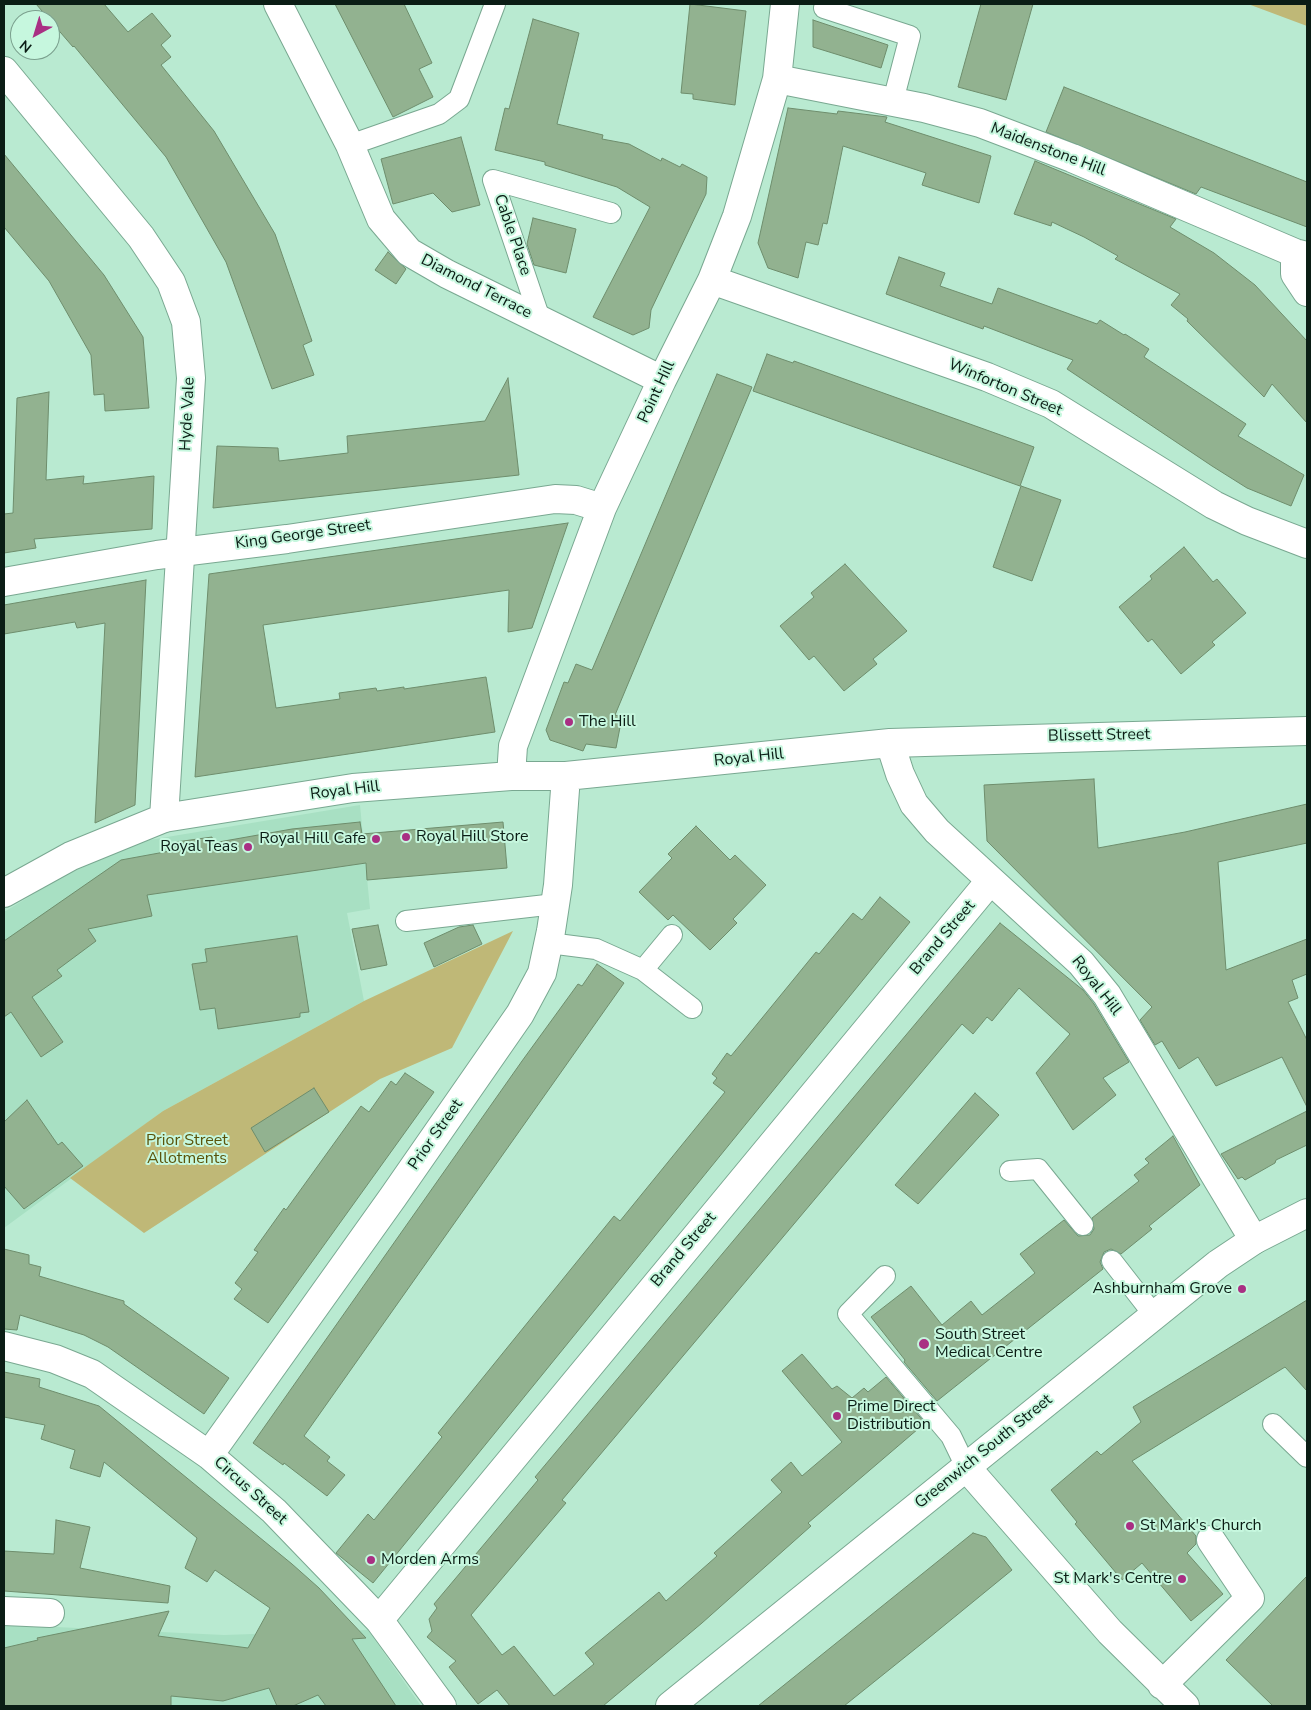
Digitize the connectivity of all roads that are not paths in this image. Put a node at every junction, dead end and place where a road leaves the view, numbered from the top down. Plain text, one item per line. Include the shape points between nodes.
1 (278, 4) edge
2 (495, 4) edge
3 (785, 4) edge
4 (824, 8) dead end
5 (4, 71) edge
6 (777, 79) junction
7 (893, 101) junction
8 (350, 145) junction
9 (610, 213) dead end
10 (1301, 255) edge
11 (712, 280) junction
12 (1307, 292) edge
13 (540, 319) junction
14 (662, 380) junction
15 (602, 508) junction
16 (1307, 544) edge
17 (180, 552) junction
18 (4, 582) edge
19 (1307, 731) edge
20 (890, 743) junction
21 (511, 776) junction
22 (566, 776) junction
23 (164, 818) junction
24 (990, 880) junction
25 (4, 893) edge
26 (555, 904) junction
27 (406, 921) dead end
28 (672, 935) dead end
29 (549, 943) junction
30 (643, 970) junction
31 (692, 1008) dead end
32 (1010, 1171) dead end
33 (1305, 1218) edge
34 (1083, 1225) dead end
35 (1254, 1240) junction
36 (1112, 1261) dead end
37 (885, 1276) dead end
38 (1154, 1315) junction
39 (4, 1346) edge
40 (1273, 1424) dead end
41 (209, 1455) junction
42 (1307, 1458) edge
43 (966, 1467) junction
44 (1211, 1540) dead end
45 (4, 1611) edge
46 (50, 1613) dead end
47 (379, 1620) junction
48 (1162, 1685) junction
49 (442, 1706) edge
50 (670, 1706) edge
51 (1185, 1706) edge

1 - 8 street, Diamond Terrace
2 - 8 lane via 458,99 439,114
3 - 6 street, Point Hill
4 - 7 lane via 910,36
5 - 17 street, Hyde Vale via 142,237 170,282 186,322 190,378
6 - 7 street, Maidenstone Hill
6 - 11 street, Point Hill via 737,216
7 - 10 street, Maidenstone Hill via 980,123
8 - 13 street, Diamond Terrace via 381,219 409,252
9 - 13 lane, Cable Place via 493,180
10 - 12 street via 1295,274
11 - 14 street, Point Hill
11 - 16 street, Winforton Street via 988,377 1051,404 1214,506
13 - 14 street, Diamond Terrace
14 - 15 street, Point Hill
15 - 17 street, King George Street via 576,500 555,499
15 - 21 street, Point Hill via 514,746
17 - 18 street, King George Street
17 - 23 street, Hyde Vale
19 - 20 street, Blissett Street
20 - 22 street, Royal Hill
20 - 24 street, Royal Hill via 914,804 937,831
21 - 22 street, Royal Hill
21 - 23 street, Royal Hill via 353,788
22 - 26 street, Prior Street
23 - 25 street, Royal Hill via 71,856
24 - 35 street, Royal Hill via 1082,963 1107,995
24 - 47 street, Brand Street
26 - 27 lane
26 - 29 street, Prior Street
28 - 30 lane
29 - 30 lane via 596,949
29 - 41 street, Prior Street via 542,973 520,1014
30 - 31 lane
32 - 34 lane via 1038,1169
33 - 35 street, Greenwich South Street
35 - 38 street, Greenwich South Street
36 - 38 lane
37 - 43 lane via 848,1314 951,1436
38 - 43 street, Greenwich South Street
39 - 41 street, Circus Street via 55,1359 92,1374
40 - 42 lane
41 - 47 street, Circus Street via 274,1511
43 - 48 street via 1110,1632
43 - 50 street, Greenwich South Street
44 - 48 street via 1250,1598
45 - 46 street
47 - 49 street, Circus Street
48 - 51 street

